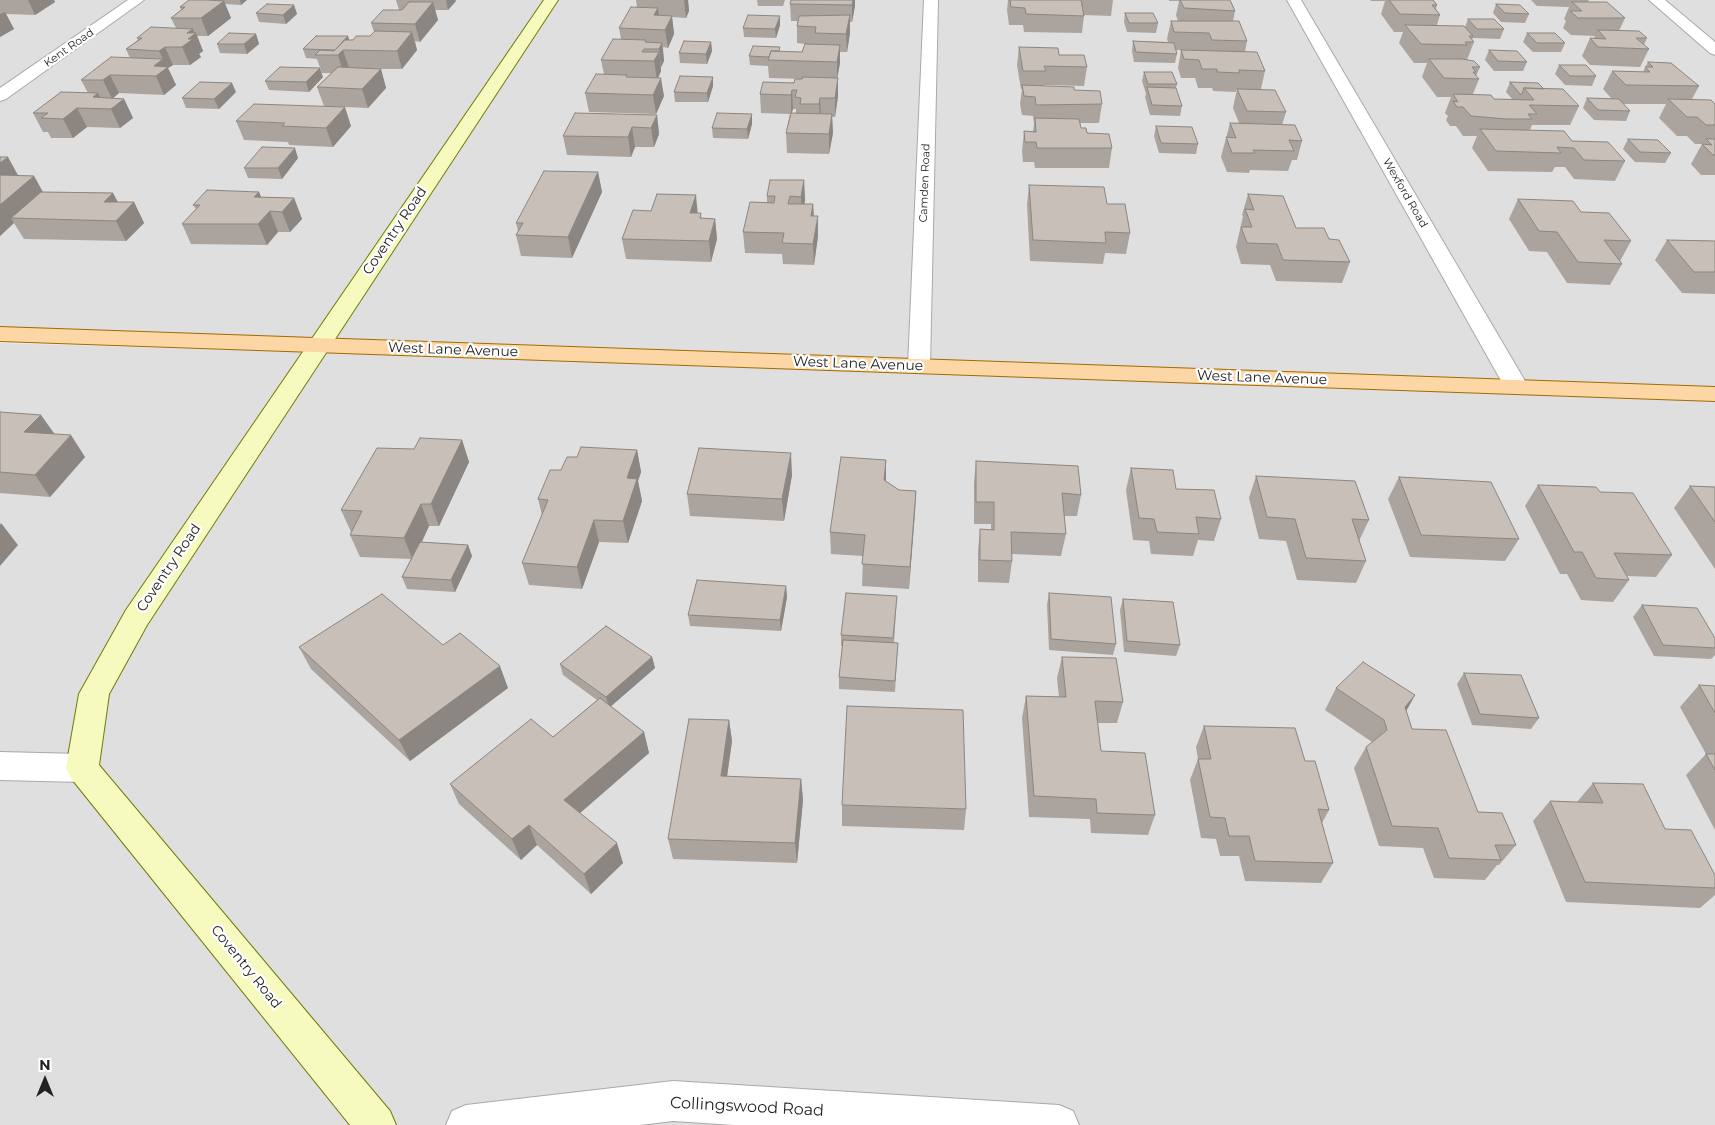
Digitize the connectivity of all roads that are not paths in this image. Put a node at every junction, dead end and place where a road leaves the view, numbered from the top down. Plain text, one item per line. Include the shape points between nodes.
1 (137, 0) edge
2 (551, 0) edge
3 (931, 0) edge
4 (1294, 0) edge
5 (1656, 0) edge
6 (1715, 50) edge
7 (0, 96) edge
8 (0, 334) edge
9 (318, 345) junction
10 (919, 366) junction
11 (1516, 386) junction
12 (1715, 394) edge
13 (0, 766) edge
14 (82, 768) junction
15 (376, 1125) edge
16 (466, 1125) edge
17 (1058, 1125) edge

1 - 7 street, Kent Road
2 - 9 street, Coventry Road
3 - 10 street, Camden Road
4 - 11 street, Wexford Road
5 - 6 street
8 - 9 main road, West Lane Avenue
9 - 10 main road, West Lane Avenue
9 - 14 street, Coventry Road via 136,618 117,652 94,694
10 - 11 main road, West Lane Avenue
11 - 12 main road, West Lane Avenue
13 - 14 street
14 - 15 street, Coventry Road
16 - 17 street, Collingswood Road via 673,1101

